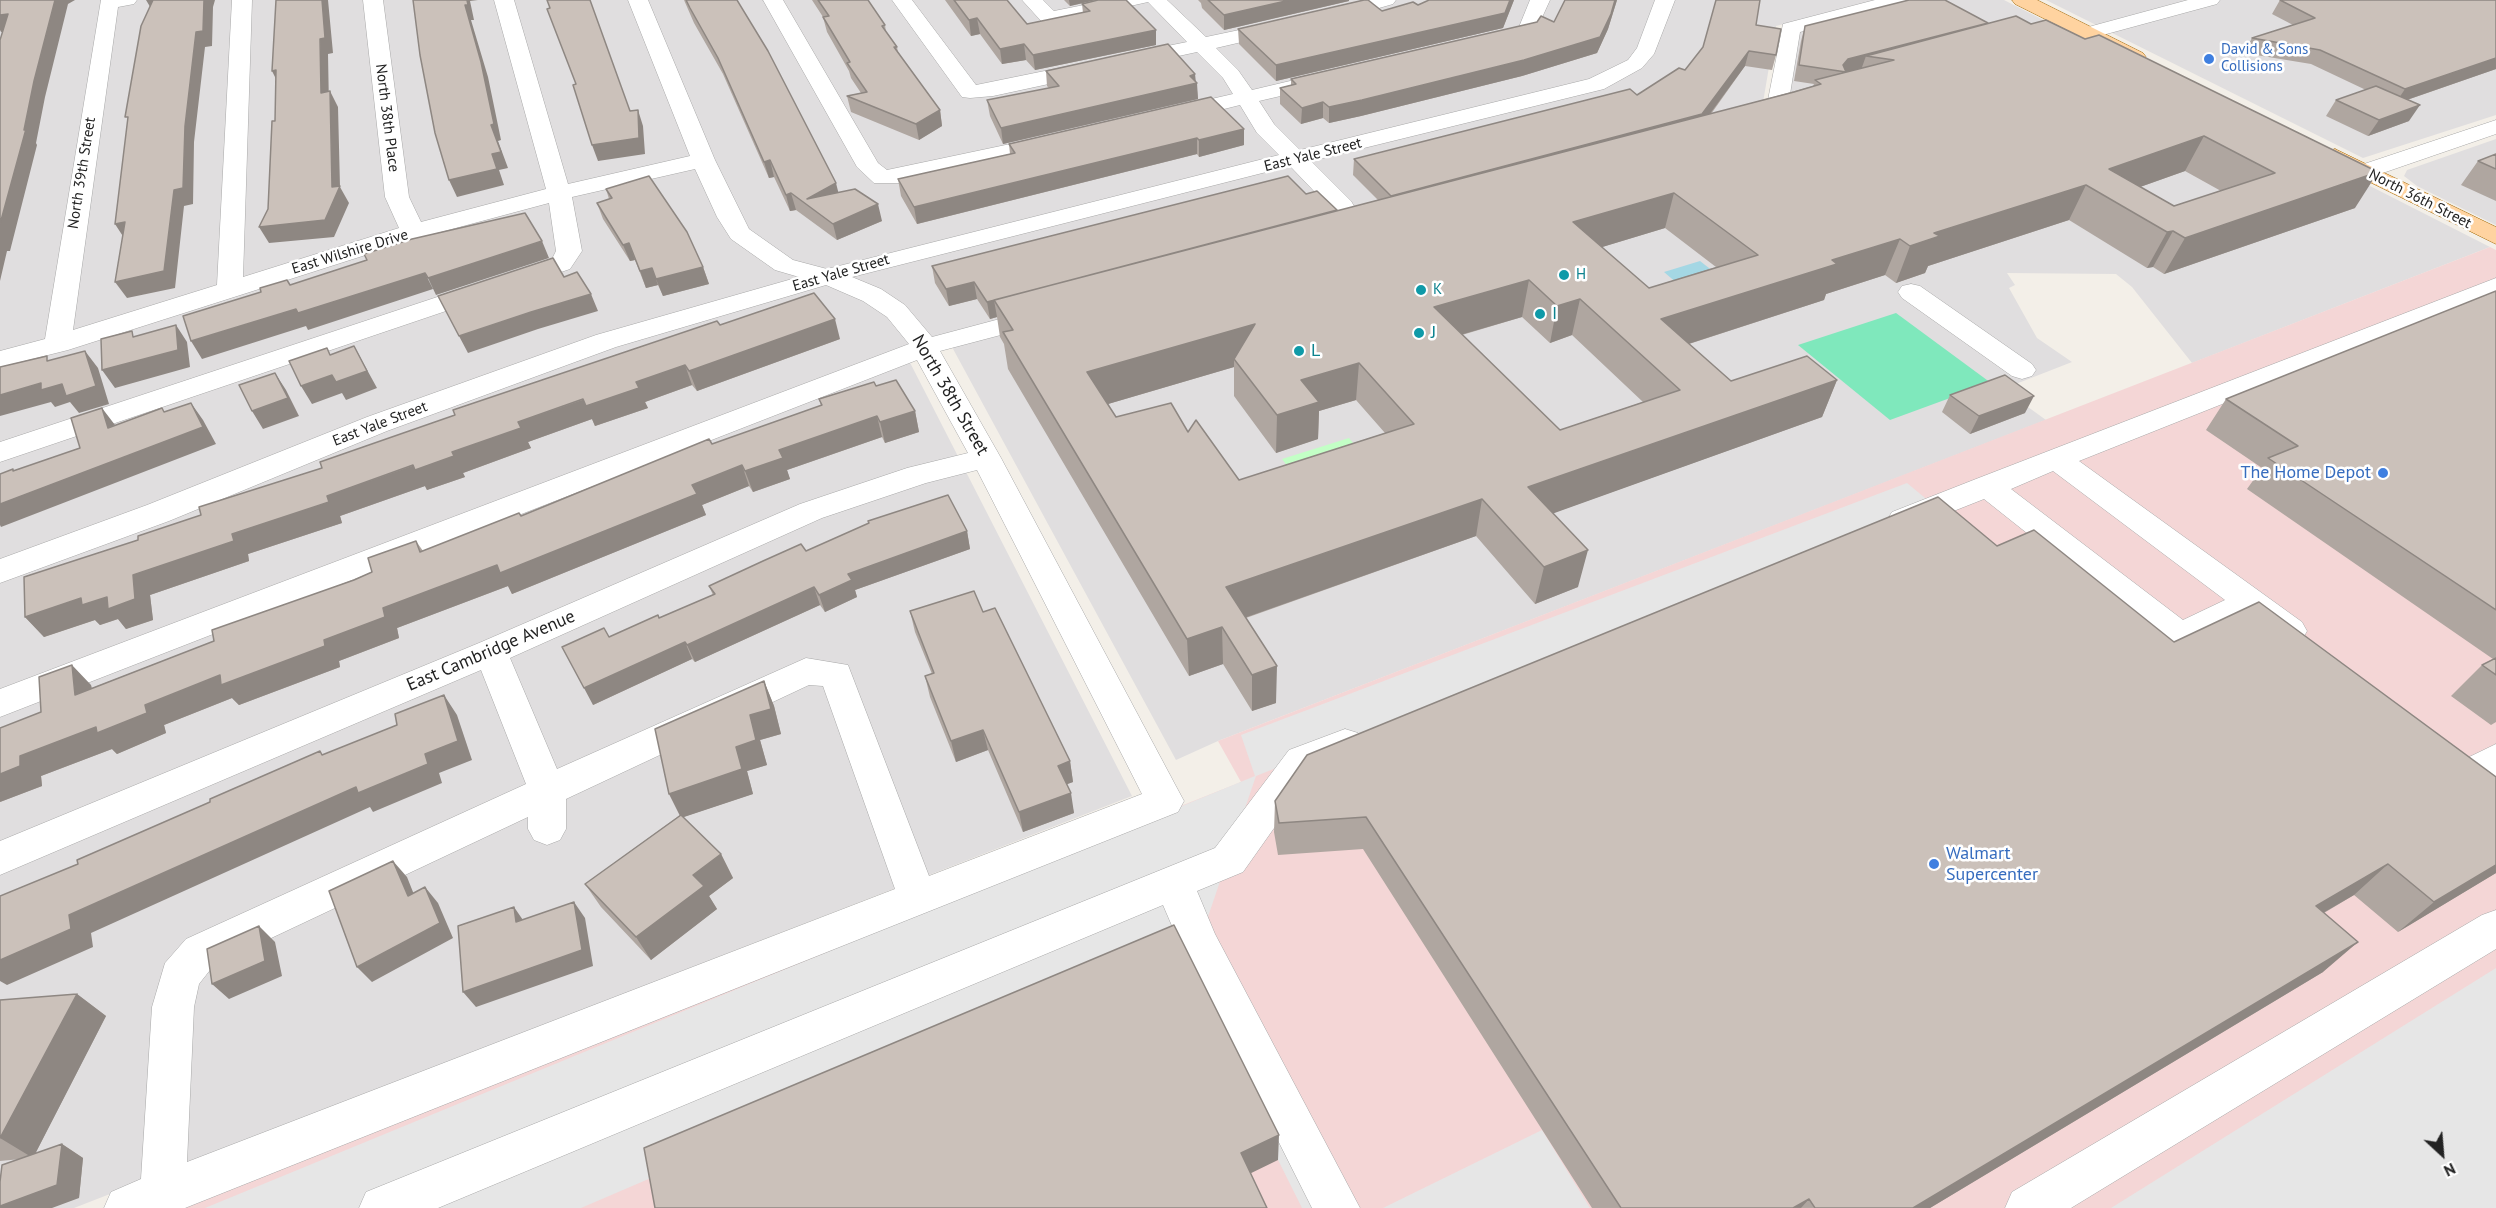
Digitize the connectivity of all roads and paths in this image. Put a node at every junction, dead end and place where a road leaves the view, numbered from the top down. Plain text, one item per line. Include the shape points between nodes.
1 (242, 0) edge
2 (373, 0) edge
3 (504, 0) edge
4 (638, 0) edge
5 (773, 0) edge
6 (902, 0) edge
7 (1032, 0) edge
8 (1139, 0) edge
9 (1156, 0) edge
10 (1386, 0) edge
11 (1540, 0) edge
12 (1665, 0) edge
13 (1898, 0) edge
14 (2022, 0) edge
15 (2210, 0) edge
16 (118, 2) edge
17 (2079, 28) junction
18 (2044, 30) edge
19 (1201, 44) junction
20 (1468, 45) edge
21 (2156, 67) edge
22 (1340, 75) edge
23 (1246, 98) junction
24 (1159, 118) edge
25 (2496, 127) edge
26 (1729, 132) edge
27 (1078, 136) edge
28 (2313, 145) edge
29 (1295, 159) junction
30 (703, 160) junction
31 (2366, 171) junction
32 (559, 193) junction
33 (1342, 206) dead end
34 (413, 232) junction
35 (2496, 237) edge
36 (829, 277) junction
37 (2496, 286) edge
38 (230, 289) junction
39 (1911, 292) dead end
40 (1063, 310) edge
41 (58, 344) junction
42 (926, 347) junction
43 (0, 359) edge
44 (2022, 370) dead end
45 (0, 452) edge
46 (986, 458) junction
47 (2056, 459) junction
48 (1987, 486) junction
49 (1869, 534) edge
50 (0, 571) edge
51 (2251, 602) junction
52 (2309, 645) edge
53 (491, 652) junction
54 (0, 703) edge
55 (1368, 734) edge
56 (547, 789) junction
57 (547, 829) dead end
58 (0, 858) edge
59 (1174, 883) junction
60 (918, 898) junction
61 (2496, 928) edge
62 (145, 1201) edge
63 (382, 1208) edge
64 (1337, 1208) edge
65 (2028, 1208) edge

1 - 38 street
2 - 34 street, North 38th Place via 397,198
3 - 32 street
4 - 30 street, North 38th Street
5 - 27 street via 869,167 882,178
6 - 19 street via 970,92
7 - 8 street via 1049,18
9 - 19 street
10 - 19 street
11 - 20 street via 1527,31
12 - 29 street, East Yale Street via 1647,50 1635,64 1596,84
13 - 26 street via 1790,28 1775,119
14 - 17 main road
15 - 17 street
16 - 41 street, North 39th Street
17 - 18 street
17 - 21 main road
19 - 23 street via 1231,74
22 - 23 street
23 - 24 street
23 - 29 street via 1265,129
25 - 31 street
28 - 31 main road, North 36th Street
29 - 33 street
29 - 36 street, East Yale Street via 891,258
30 - 32 street, East Wilshire Drive
30 - 36 street, North 38th Street via 729,218 741,234 784,265
31 - 35 main road, North 36th Street
32 - 34 street, East Wilshire Drive
32 - 45 street via 569,251 561,264
34 - 38 street, East Wilshire Drive
36 - 42 street, North 38th Street via 872,295 896,311
36 - 50 street, East Yale Street via 606,341 377,424 158,513
37 - 47 street
38 - 41 street, East Wilshire Drive
39 - 44 street
40 - 42 street
41 - 43 street, East Wilshire Drive
42 - 46 street, North 38th Street
42 - 54 street
46 - 53 street, East Cambridge Avenue via 918,475 811,512
46 - 60 street, North 38th Street via 1165,801
47 - 48 street
47 - 51 street
48 - 49 street
48 - 51 street via 2180,636
51 - 52 street
53 - 56 street
53 - 58 street, East Cambridge Avenue
55 - 59 street via 1302,760 1229,860
56 - 57 street
56 - 60 street via 806,671 836,674
56 - 62 street via 200,952 180,976 173,1007
59 - 63 street
59 - 64 street via 1199,943
60 - 62 street
61 - 65 street

